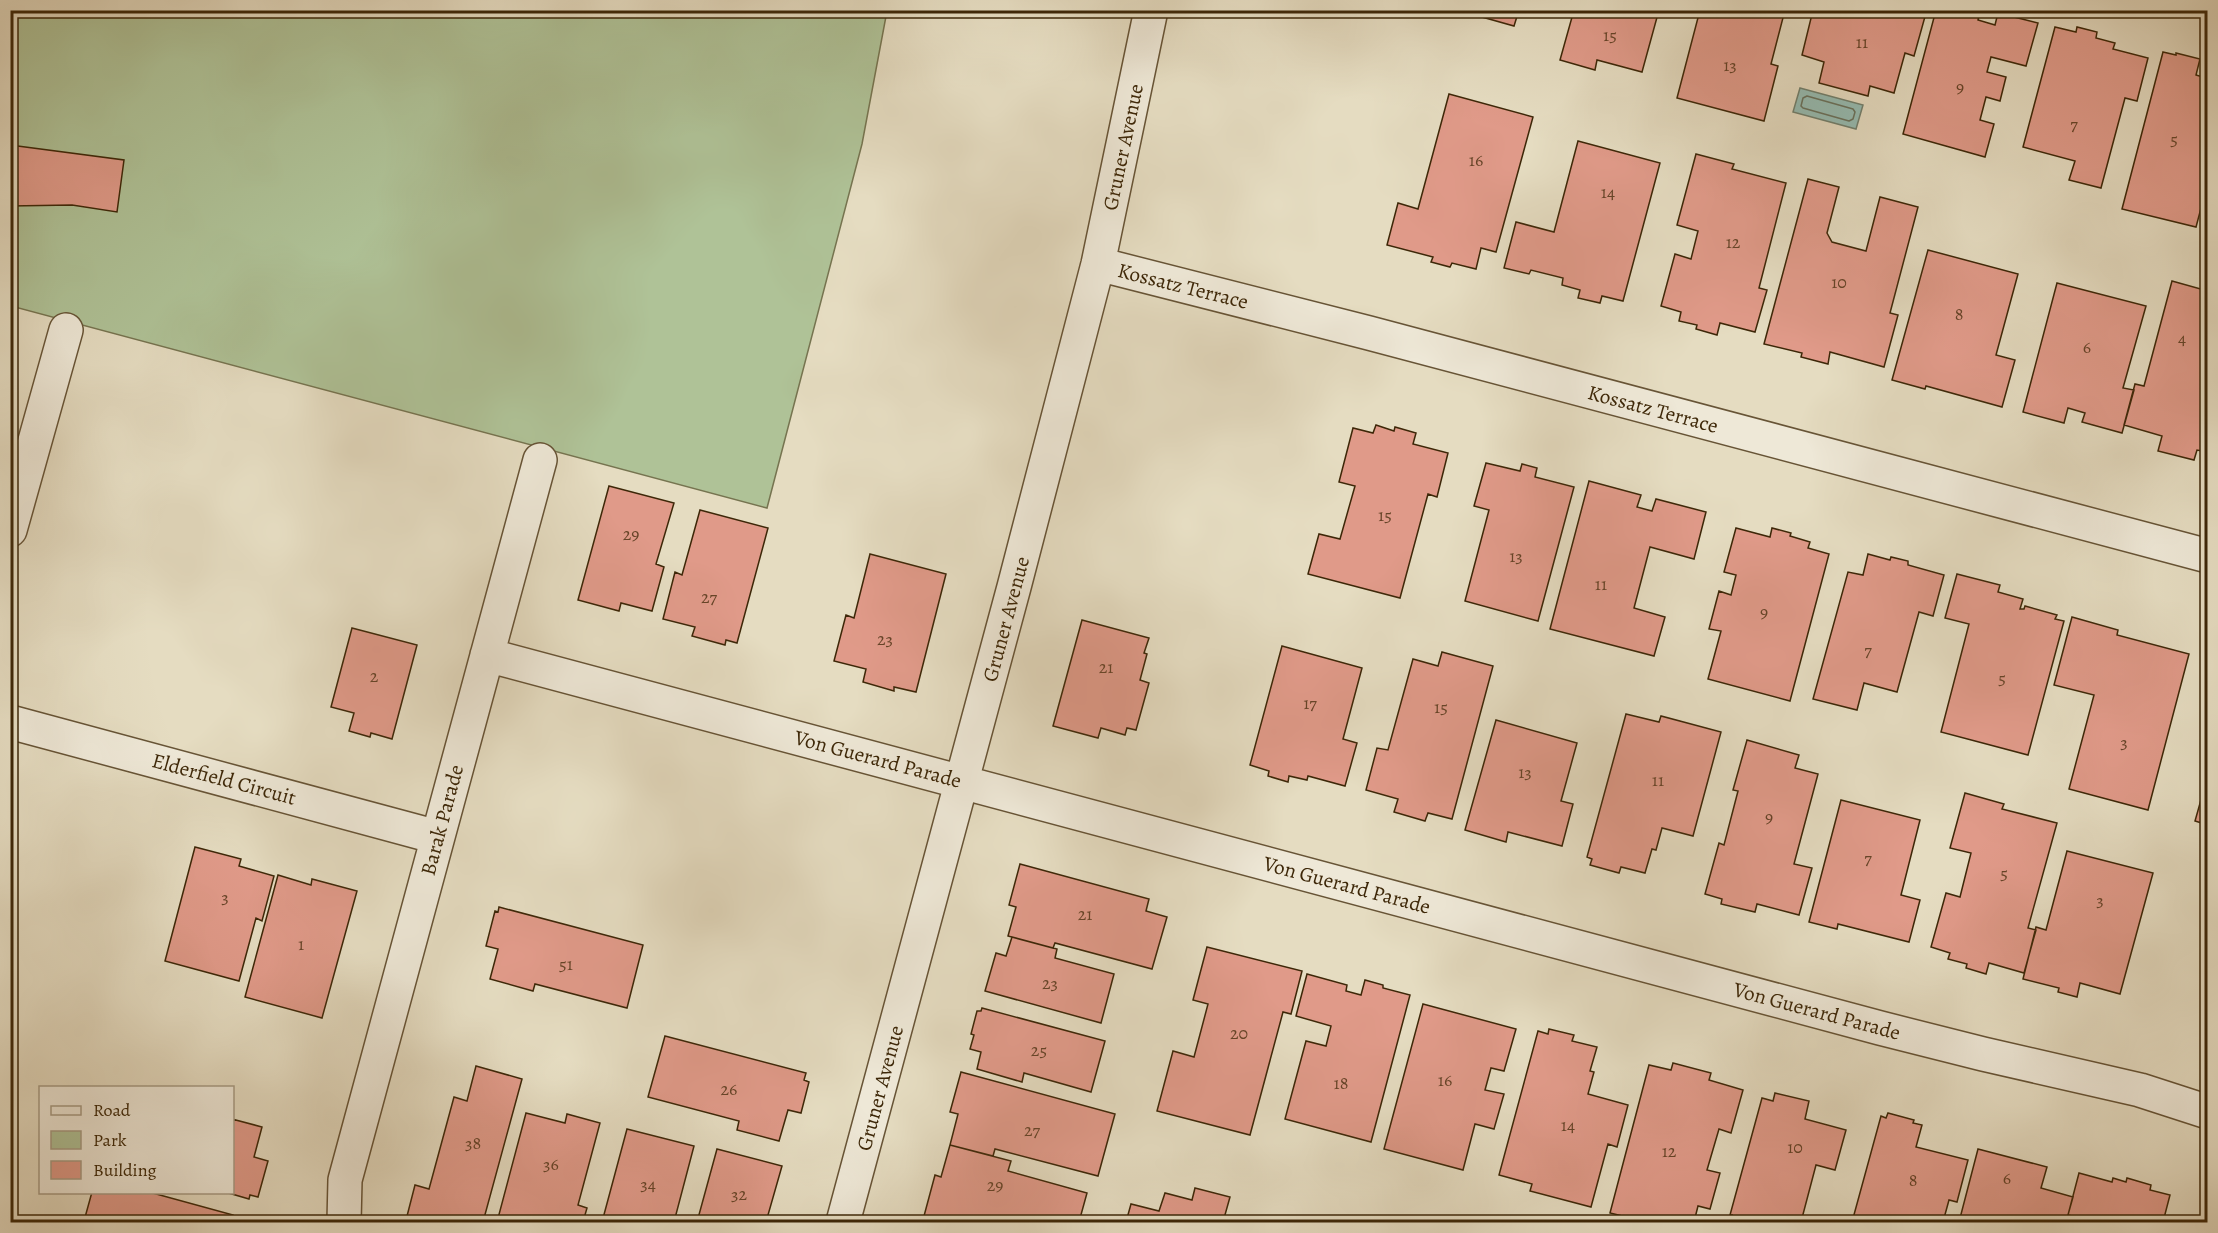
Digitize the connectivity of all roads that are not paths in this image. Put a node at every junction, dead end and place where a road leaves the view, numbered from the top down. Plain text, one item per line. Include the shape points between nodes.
1 (1151, 10) edge
2 (1098, 264) junction
3 (66, 330) dead end
4 (540, 460) dead end
5 (10, 530) edge
6 (2208, 556) edge
7 (487, 655) junction
8 (10, 722) edge
9 (962, 781) junction
10 (437, 837) junction
11 (2208, 1112) edge
12 (345, 1180) junction
13 (321, 1222) edge
14 (344, 1222) edge
15 (843, 1222) edge

1 - 2 street, Gruner Avenue
2 - 6 street, Kossatz Terrace
2 - 9 street, Gruner Avenue
3 - 5 street
4 - 7 street, Barak Parade
7 - 9 street, Von Guerard Parade
7 - 10 street, Barak Parade
8 - 10 street, Elderfield Circuit
9 - 11 street, Von Guerard Parade via 1880,1028 2140,1090
9 - 15 street, Gruner Avenue
10 - 12 street, Barak Parade
12 - 13 street, Barak Parade
12 - 14 street, Barak Parade

